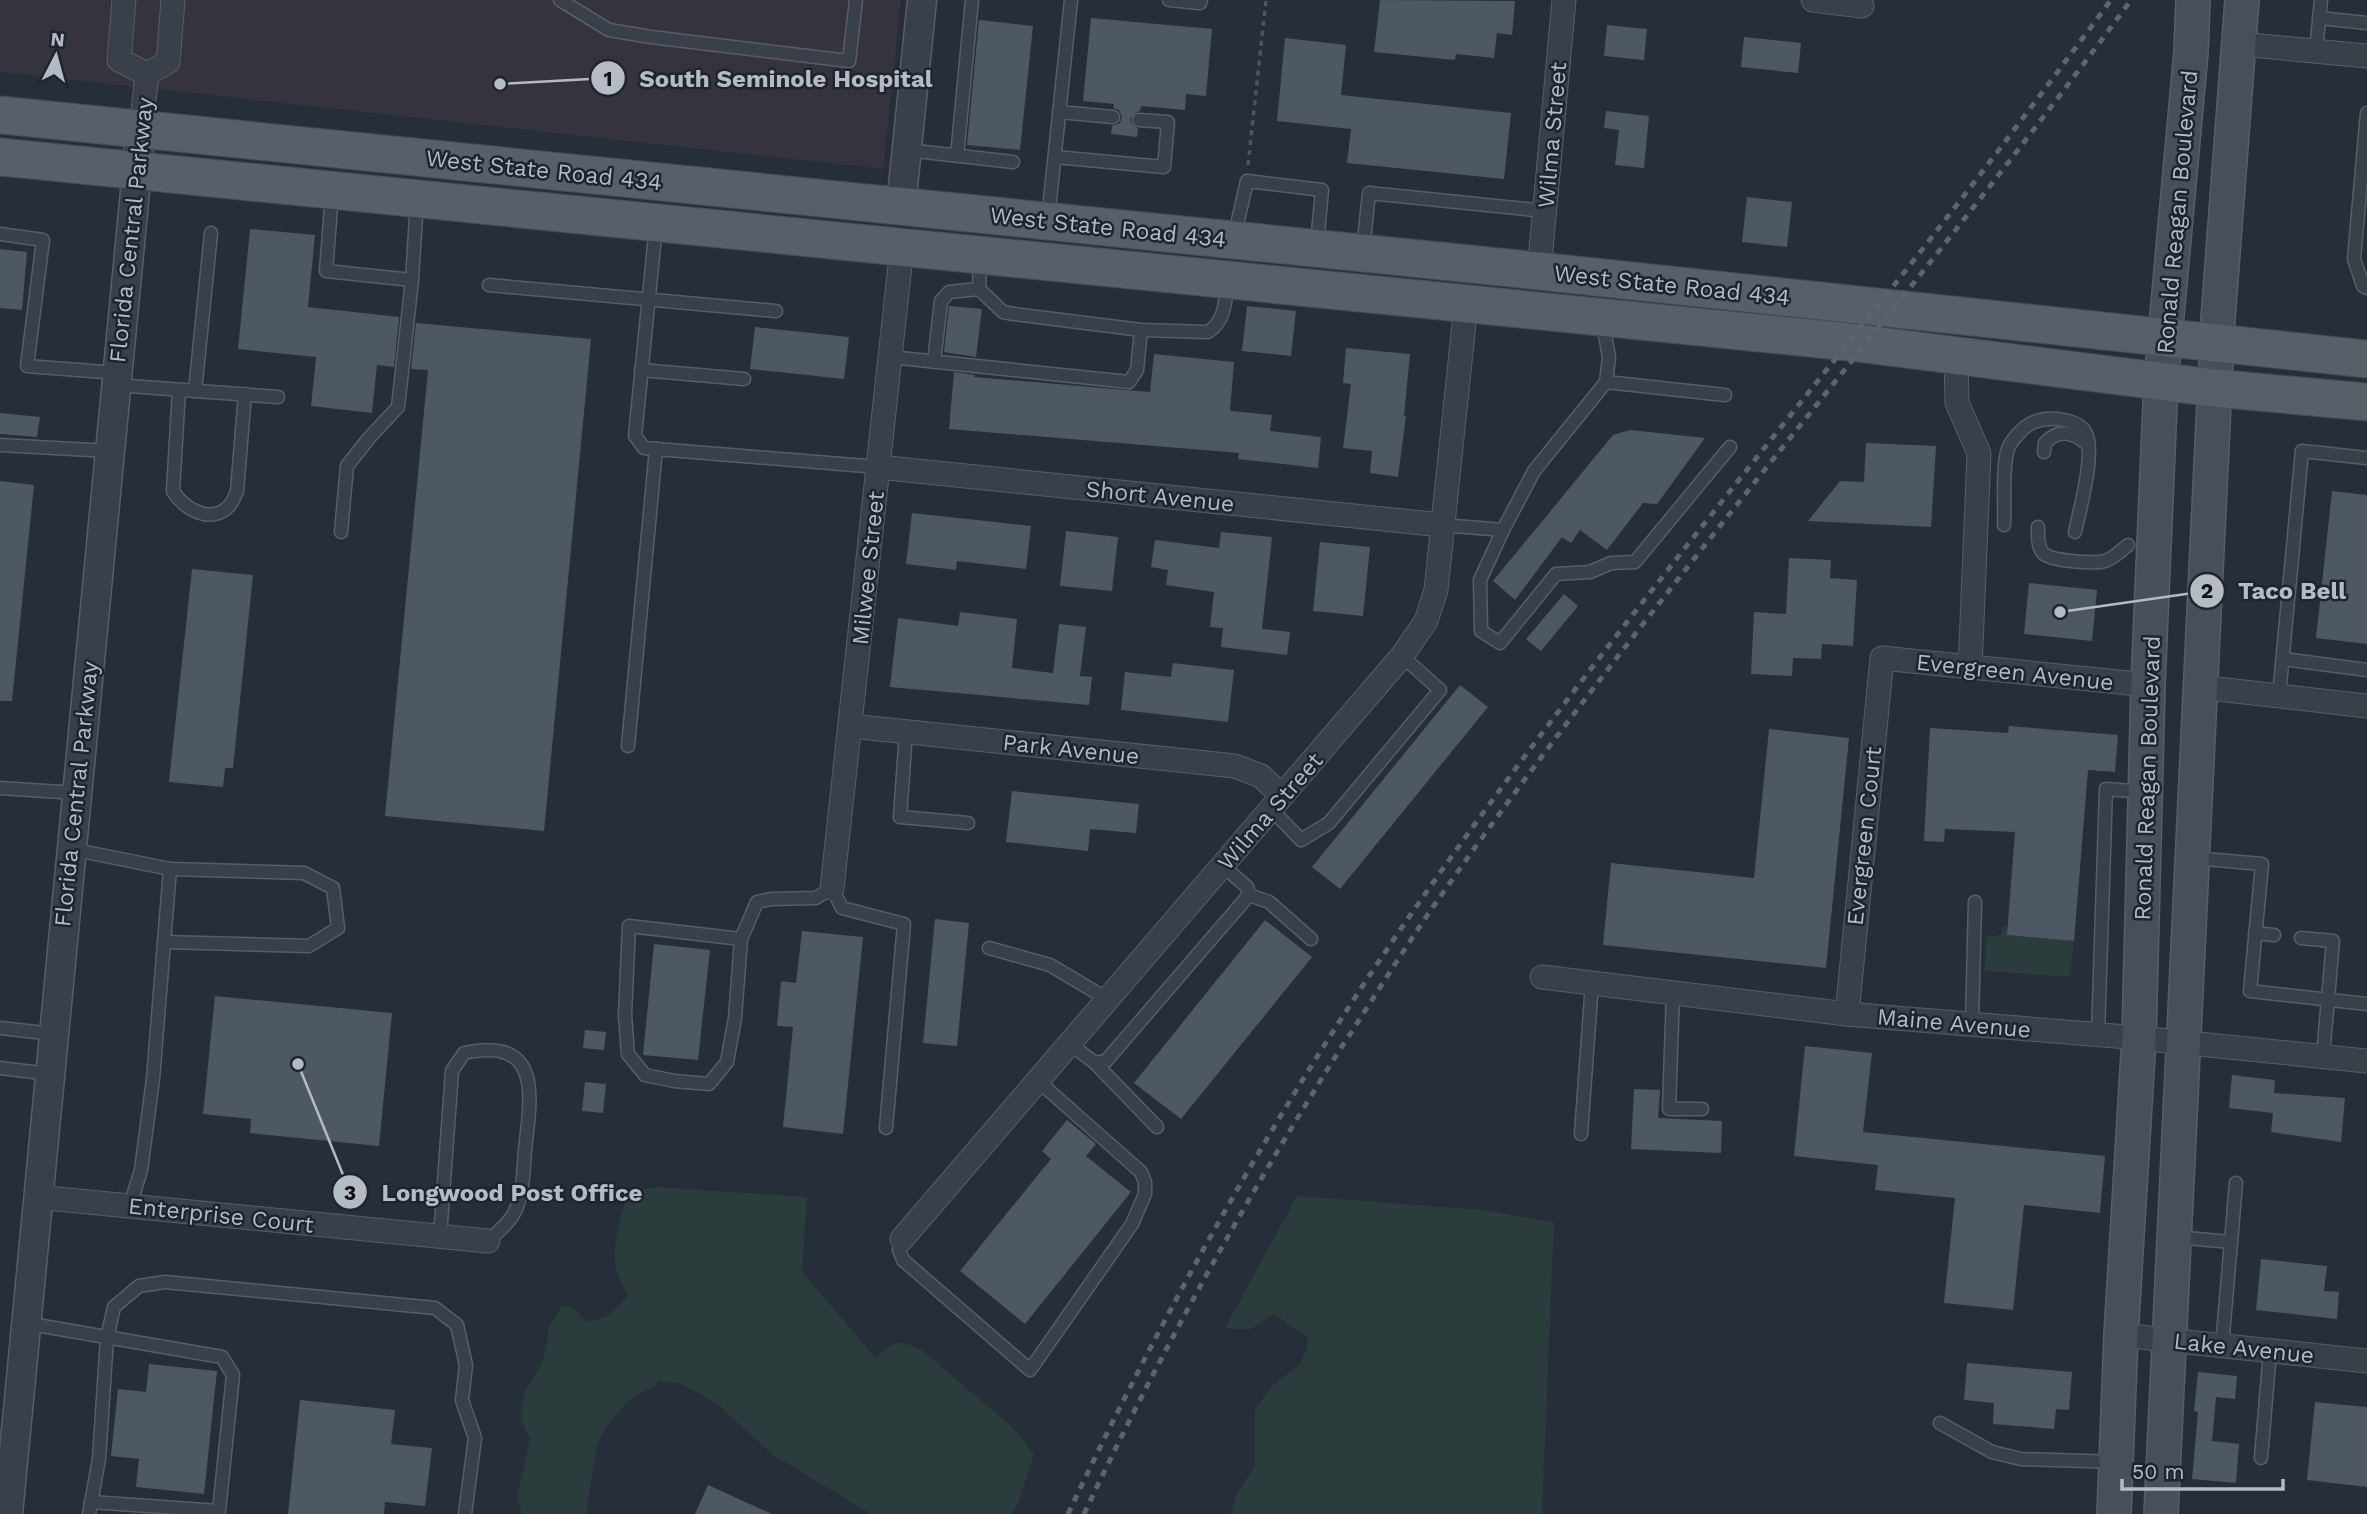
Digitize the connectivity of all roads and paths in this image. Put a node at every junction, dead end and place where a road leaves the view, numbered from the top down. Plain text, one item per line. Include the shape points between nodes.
1 (124, 0) edge
2 (173, 0) edge
3 (560, 0) edge
4 (856, 0) edge
5 (922, 0) edge
6 (972, 0) edge
7 (1071, 0) edge
8 (1169, 0) edge
9 (1200, 0) edge
10 (1266, 0) edge
11 (1564, 0) edge
12 (1813, 0) edge
13 (2193, 0) edge
14 (2242, 0) edge
15 (2321, 0) edge
16 (1862, 6) dead end
17 (2319, 18) junction
18 (2367, 23) edge
19 (2240, 44) junction
20 (2316, 51) junction
21 (2367, 56) edge
22 (147, 74) junction
23 (1059, 112) junction
24 (0, 115) edge
25 (2367, 115) edge
26 (1112, 117) dead end
27 (1139, 120) dead end
28 (141, 130) junction
29 (906, 150) junction
30 (957, 156) junction
31 (1055, 156) junction
32 (0, 157) edge
33 (1013, 162) dead end
34 (137, 172) junction
35 (1247, 181) junction
36 (332, 191) junction
37 (417, 200) junction
38 (901, 206) junction
39 (1545, 211) junction
40 (976, 214) junction
41 (656, 222) junction
42 (1048, 222) junction
43 (211, 233) dead end
44 (0, 234) edge
45 (835, 240) junction
46 (1234, 240) junction
47 (902, 247) junction
48 (1316, 248) junction
49 (1363, 253) junction
50 (1539, 271) junction
51 (980, 272) junction
52 (412, 280) junction
53 (1229, 281) junction
54 (489, 285) dead end
55 (2367, 288) edge
56 (648, 298) junction
57 (1466, 305) junction
58 (776, 311) dead end
59 (1602, 319) junction
60 (1140, 330) junction
61 (2165, 336) junction
62 (2217, 341) junction
63 (1956, 356) junction
64 (890, 357) junction
65 (2367, 359) edge
66 (934, 362) junction
67 (641, 370) junction
68 (117, 379) junction
69 (744, 379) dead end
70 (2161, 381) junction
71 (1606, 382) junction
72 (2214, 388) junction
73 (179, 390) junction
74 (195, 391) junction
75 (245, 394) junction
76 (1725, 396) dead end
77 (278, 397) dead end
78 (2367, 401) edge
79 (0, 445) edge
80 (2088, 445) junction
81 (1730, 447) dead end
82 (656, 449) junction
83 (109, 451) junction
84 (2044, 452) dead end
85 (2367, 458) edge
86 (878, 467) junction
87 (2157, 468) junction
88 (1442, 525) junction
89 (2004, 525) dead end
90 (2038, 527) dead end
91 (1503, 530) junction
92 (341, 531) dead end
93 (2075, 532) dead end
94 (2128, 545) joint
95 (1402, 656) junction
96 (1882, 658) joint
97 (2283, 659) junction
98 (1970, 669) junction
99 (2367, 670) edge
100 (2148, 685) junction
101 (2200, 687) junction
102 (2279, 696) junction
103 (2367, 706) edge
104 (851, 726) junction
105 (906, 732) junction
106 (628, 746) dead end
107 (0, 788) edge
108 (2145, 792) junction
109 (76, 793) junction
110 (1277, 803) junction
111 (968, 823) dead end
112 (71, 849) junction
113 (2192, 858) junction
114 (1223, 866) junction
115 (170, 869) junction
116 (832, 888) junction
117 (1249, 895) junction
118 (1975, 902) dead end
119 (2256, 933) junction
120 (2274, 935) dead end
121 (2301, 938) dead end
122 (741, 939) junction
123 (1311, 939) dead end
124 (164, 943) junction
125 (989, 948) dead end
126 (1542, 977) dead end
127 (1592, 983) junction
128 (1672, 993) junction
129 (1107, 999) junction
130 (2328, 1000) junction
131 (2367, 1004) edge
132 (1847, 1014) junction
133 (1972, 1024) junction
134 (0, 1028) edge
135 (52, 1034) junction
136 (2098, 1034) junction
137 (2139, 1038) junction
138 (1069, 1043) junction
139 (2183, 1043) junction
140 (2323, 1056) junction
141 (2367, 1061) edge
142 (1095, 1063) junction
143 (0, 1068) edge
144 (49, 1074) junction
145 (1037, 1080) junction
146 (1702, 1109) dead end
147 (1157, 1127) dead end
148 (886, 1128) dead end
149 (1581, 1134) dead end
150 (2236, 1183) dead end
151 (37, 1197) junction
152 (130, 1206) junction
153 (440, 1236) junction
154 (2172, 1237) junction
155 (902, 1240) joint
156 (488, 1241) joint
157 (2231, 1242) junction
158 (25, 1323) junction
159 (2121, 1335) junction
160 (107, 1338) junction
161 (2167, 1340) junction
162 (2222, 1346) junction
163 (2270, 1351) junction
164 (2367, 1361) edge
165 (1940, 1423) dead end
166 (2261, 1458) dead end
167 (2116, 1462) junction
168 (90, 1508) edge
169 (0, 1513) edge
170 (8, 1514) edge
171 (464, 1514) edge
172 (2114, 1514) edge
173 (2161, 1514) edge

1 - 22 street, Florida Central Parkway via 118,60
2 - 22 street, Florida Central Parkway via 168,62
3 - 4 lane via 609,30 849,61
5 - 29 street
6 - 30 lane
7 - 23 lane
8 - 9 lane
10 - 35 path
11 - 39 street, Wilma Street
12 - 16 street
13 - 61 main road, Ronald Reagan Boulevard
14 - 19 main road, Ronald Reagan Boulevard
15 - 17 lane
17 - 18 lane
17 - 20 lane
19 - 20 street
19 - 62 main road, Ronald Reagan Boulevard
20 - 21 street
22 - 28 street, Florida Central Parkway
23 - 26 lane
23 - 31 lane
24 - 28 main road, West State Road 434
25 - 55 lane via 2354,259
27 - 31 lane via 1168,122 1164,167
28 - 34 street, Florida Central Parkway
28 - 38 main road, West State Road 434
29 - 30 lane
29 - 38 street
30 - 33 lane
31 - 42 lane
32 - 34 main road, West State Road 434
34 - 36 main road, West State Road 434
34 - 68 street, Florida Central Parkway
35 - 46 lane
35 - 48 lane via 1322,190
36 - 37 main road, West State Road 434
36 - 52 lane via 326,271
37 - 41 main road, West State Road 434
37 - 52 lane
38 - 40 main road, West State Road 434
38 - 45 main road via 875,228
39 - 49 lane via 1369,193
39 - 50 street, Wilma Street
40 - 42 main road, West State Road 434
40 - 47 main road
41 - 45 main road, West State Road 434
41 - 56 lane
42 - 46 main road, West State Road 434
43 - 74 lane
44 - 68 lane via 43,240 27,366
45 - 47 main road, West State Road 434
46 - 48 main road, West State Road 434
47 - 51 main road, West State Road 434
47 - 64 street, Milwee Street
48 - 49 main road, West State Road 434
49 - 50 main road, West State Road 434
50 - 61 main road, West State Road 434
51 - 53 main road, West State Road 434
51 - 60 lane via 1003,312
51 - 66 lane via 941,302
52 - 92 lane via 397,407 347,466
53 - 57 main road, West State Road 434
53 - 60 lane via 1222,317 1208,332
54 - 56 lane
56 - 58 lane
56 - 67 lane
57 - 59 main road, West State Road 434
57 - 88 street, Wilma Street
59 - 63 main road, West State Road 434
59 - 71 lane via 1609,357
60 - 66 lane via 1137,370 1129,382
61 - 62 main road, West State Road 434
61 - 70 main road, Ronald Reagan Boulevard
62 - 65 main road, West State Road 434
62 - 72 main road, Ronald Reagan Boulevard
63 - 70 main road, West State Road 434
63 - 98 street via 1957,403 1979,453
64 - 66 lane
64 - 86 street, Milwee Street
67 - 69 lane
67 - 82 lane via 635,436 644,449
68 - 73 lane
68 - 83 street, Florida Central Parkway
70 - 72 main road, West State Road 434
70 - 87 main road, Ronald Reagan Boulevard
71 - 76 lane
71 - 91 lane via 1534,471
72 - 78 main road, West State Road 434
72 - 101 main road, Ronald Reagan Boulevard
73 - 74 lane
73 - 75 lane via 173,491 189,510 206,514 230,505 237,491
74 - 75 lane
75 - 77 lane
79 - 83 lane
80 - 84 lane via 2070,433 2057,433 2045,443
80 - 89 lane via 2083,428 2071,422 2043,420 2024,429 2006,456
80 - 93 lane
81 - 91 lane via 1635,562 1556,574 1500,643 1481,631 1480,580
82 - 86 lane
82 - 106 lane
83 - 109 street, Florida Central Parkway
85 - 97 lane via 2302,451
86 - 88 street, Short Avenue
86 - 104 street, Milwee Street
87 - 94 main road via 2139,487
87 - 100 main road, Ronald Reagan Boulevard
88 - 91 lane
88 - 95 street, Wilma Street via 1436,590 1426,621
90 - 94 lane via 2040,548 2052,557 2106,561
95 - 110 street, Wilma Street
95 - 110 lane via 1440,690 1329,823 1301,840
96 - 98 street, Evergreen Avenue
96 - 132 street, Evergreen Court
97 - 99 lane
97 - 102 lane
98 - 100 street, Evergreen Avenue
100 - 108 main road, Ronald Reagan Boulevard
101 - 102 street
101 - 113 main road, Ronald Reagan Boulevard
102 - 103 street
104 - 105 street, Park Avenue
104 - 116 street, Milwee Street
105 - 110 street, Park Avenue via 1235,766 1261,776
105 - 111 lane via 900,817
107 - 109 lane
108 - 136 lane via 2106,789
108 - 137 main road, Ronald Reagan Boulevard
109 - 112 street, Florida Central Parkway
110 - 114 street, Wilma Street
112 - 115 lane
112 - 135 street, Florida Central Parkway
113 - 119 lane via 2262,864
113 - 139 main road, Ronald Reagan Boulevard
114 - 117 lane via 1247,887
114 - 129 street, Wilma Street
115 - 124 lane
115 - 124 lane via 304,873 333,888 338,928 309,946
116 - 122 lane via 816,898 757,902
116 - 148 lane via 842,908 904,924
117 - 123 lane via 1269,902
117 - 142 lane via 1106,1061
118 - 133 lane
119 - 120 lane
119 - 130 lane via 2250,992
121 - 130 lane via 2333,941
122 - 122 lane via 727,1062 709,1084 645,1074 628,1054 629,926
124 - 152 lane via 153,1079 141,1170
125 - 129 lane via 1050,965
126 - 127 street, Maine Avenue
127 - 128 street, Maine Avenue
127 - 149 lane
128 - 132 street, Maine Avenue
128 - 146 lane via 1669,1108
129 - 138 street, Wilma Street
130 - 131 lane
130 - 140 lane
132 - 133 street, Maine Avenue
133 - 136 street, Maine Avenue
134 - 135 lane
135 - 144 street, Florida Central Parkway
136 - 137 street, Maine Avenue
137 - 139 street, Maine Avenue
137 - 159 main road, Ronald Reagan Boulevard
138 - 142 lane
138 - 145 street, Wilma Street
139 - 140 street, Maine Avenue
139 - 154 main road, Ronald Reagan Boulevard
140 - 141 street, Maine Avenue
142 - 147 lane
143 - 144 lane
144 - 151 street, Florida Central Parkway
145 - 155 street, Wilma Street
145 - 155 lane via 1141,1172 1145,1194 1132,1224 1030,1370 902,1260
150 - 157 lane
151 - 152 street, Enterprise Court
151 - 158 street, Florida Central Parkway
152 - 153 street, Enterprise Court
153 - 156 street, Enterprise Court
153 - 156 lane via 452,1071 464,1053 485,1049 510,1055 526,1068 531,1097 520,1200 512,1217
154 - 157 lane
154 - 161 main road, Ronald Reagan Boulevard
157 - 162 lane
158 - 160 lane
158 - 170 street, Florida Central Parkway
159 - 161 street, Lake Avenue
159 - 167 main road, Ronald Reagan Boulevard
160 - 168 lane via 99,1459
160 - 168 lane via 222,1357 233,1375 219,1511
160 - 171 lane via 114,1307 139,1286 165,1282 435,1308 457,1325 466,1365 462,1400 475,1438
161 - 162 street, Lake Avenue
161 - 173 main road, Ronald Reagan Boulevard
162 - 163 street, Lake Avenue
163 - 164 street, Lake Avenue
163 - 166 lane
165 - 167 lane via 1992,1452 2021,1459
167 - 172 main road, Ronald Reagan Boulevard
169 - 170 lane

